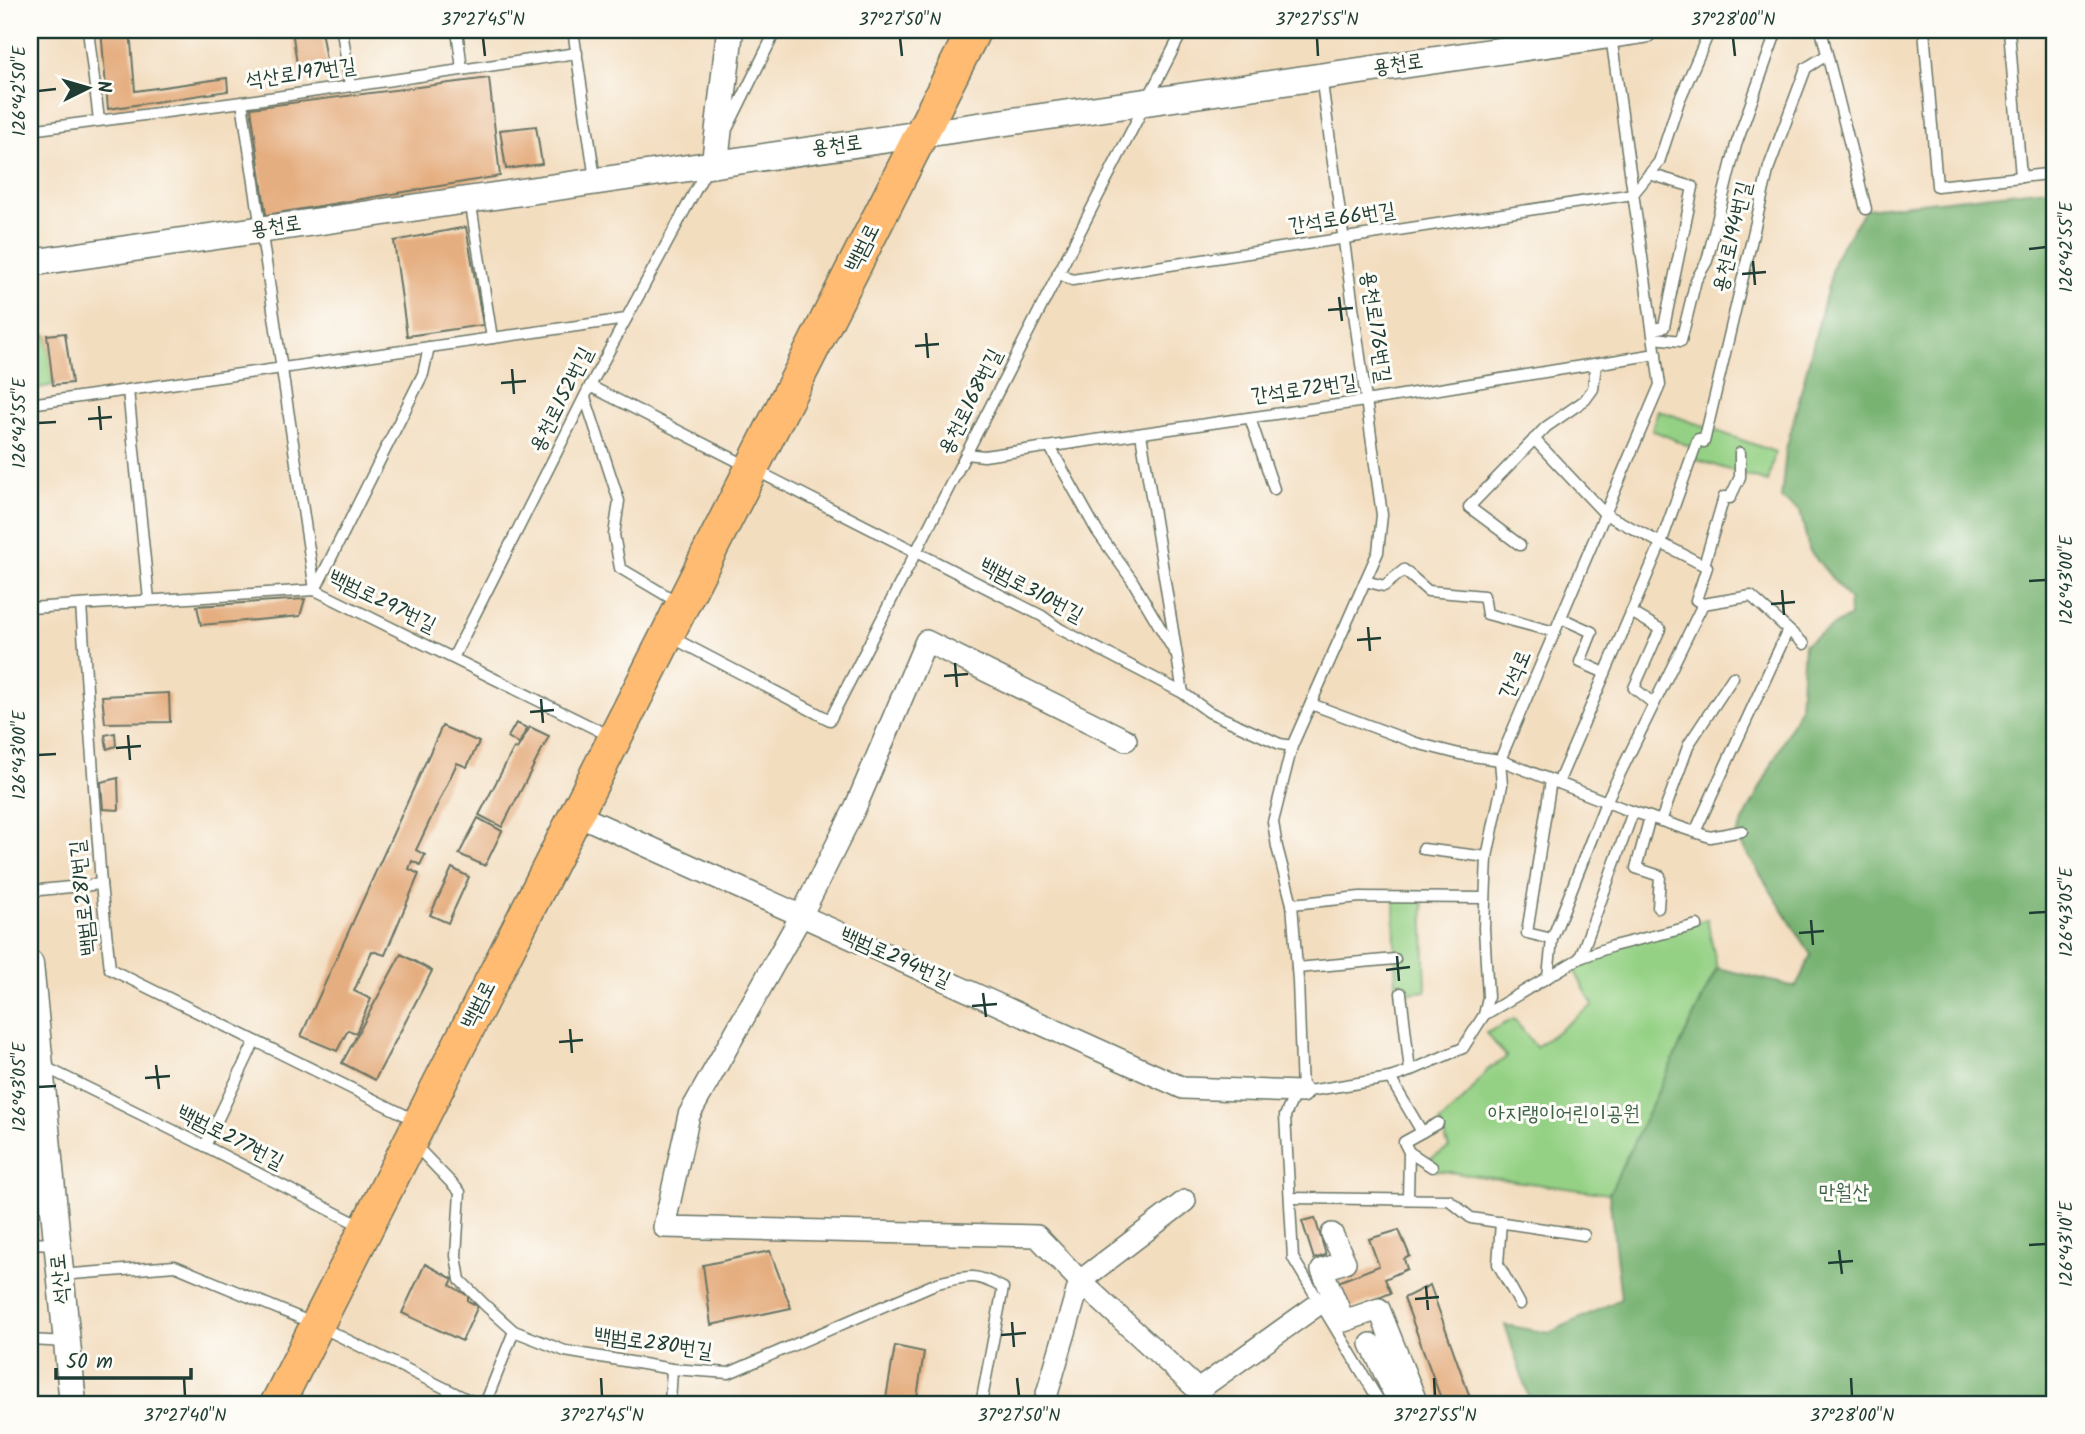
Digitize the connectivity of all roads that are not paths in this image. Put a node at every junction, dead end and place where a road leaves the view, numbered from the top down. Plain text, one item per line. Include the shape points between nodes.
1 (88, 30) edge
2 (342, 30) edge
3 (457, 30) edge
4 (573, 30) edge
5 (730, 30) edge
6 (776, 30) edge
7 (974, 30) edge
8 (1183, 30) edge
9 (1644, 30) edge
10 (1710, 30) edge
11 (1777, 30) edge
12 (1821, 30) edge
13 (1924, 30) edge
14 (2009, 30) edge
15 (1610, 32) edge
16 (577, 53) junction
17 (1827, 55) junction
18 (462, 69) junction
19 (1321, 76) junction
20 (350, 86) junction
21 (242, 102) junction
22 (1146, 102) junction
23 (99, 120) junction
24 (30, 130) edge
25 (920, 135) junction
26 (714, 158) junction
27 (2055, 173) edge
28 (1649, 174) junction
29 (2021, 177) junction
30 (595, 180) junction
31 (1633, 194) junction
32 (470, 198) junction
33 (1866, 209) dead end
34 (262, 229) junction
35 (1343, 238) junction
36 (30, 263) edge
37 (1058, 273) junction
38 (626, 319) junction
39 (1653, 334) junction
40 (492, 338) junction
41 (429, 347) junction
42 (1656, 354) junction
43 (1596, 364) junction
44 (282, 368) junction
45 (590, 386) junction
46 (128, 390) junction
47 (584, 397) junction
48 (1365, 401) junction
49 (30, 404) edge
50 (1250, 418) junction
51 (1141, 434) junction
52 (1534, 439) junction
53 (1050, 447) junction
54 (1740, 453) dead end
55 (966, 454) junction
56 (752, 467) junction
57 (1274, 489) dead end
58 (1605, 514) junction
59 (1661, 543) junction
60 (1520, 545) dead end
61 (915, 552) junction
62 (1705, 566) junction
63 (1365, 581) junction
64 (315, 590) junction
65 (149, 600) junction
66 (1703, 604) junction
67 (81, 605) junction
68 (682, 605) junction
69 (30, 608) edge
70 (1631, 612) junction
71 (1561, 618) junction
72 (1788, 630) junction
73 (1555, 632) junction
74 (667, 635) junction
75 (1804, 644) dead end
76 (1177, 656) junction
77 (453, 658) junction
78 (1605, 673) junction
79 (1733, 677) dead end
80 (1183, 693) junction
81 (1311, 704) junction
82 (1654, 704) junction
83 (614, 738) junction
84 (1126, 740) dead end
85 (1292, 746) junction
86 (1500, 760) junction
87 (1555, 782) junction
88 (1606, 802) junction
89 (1633, 812) junction
90 (576, 814) junction
91 (1656, 819) junction
92 (1742, 831) dead end
93 (1695, 832) junction
94 (1423, 849) dead end
95 (1487, 857) junction
96 (101, 884) junction
97 (30, 891) edge
98 (1485, 898) junction
99 (1292, 904) junction
100 (1658, 908) dead end
101 (801, 916) junction
102 (1697, 925) dead end
103 (1552, 939) junction
104 (1580, 958) junction
105 (1395, 959) dead end
106 (30, 964) edge
107 (1297, 968) junction
108 (1548, 977) junction
109 (1401, 993) dead end
110 (1484, 1015) junction
111 (255, 1041) junction
112 (34, 1062) edge
113 (1409, 1071) junction
114 (1390, 1078) junction
115 (1302, 1092) junction
116 (1438, 1123) dead end
117 (415, 1131) junction
118 (1422, 1132) junction
119 (205, 1146) junction
120 (39, 1152) edge
121 (1409, 1152) junction
122 (1432, 1167) dead end
123 (1290, 1198) junction
124 (1408, 1199) junction
125 (1185, 1201) dead end
126 (1501, 1222) junction
127 (366, 1228) junction
128 (1332, 1234) dead end
129 (1584, 1235) dead end
130 (30, 1243) edge
131 (57, 1244) junction
132 (60, 1275) junction
133 (1080, 1280) junction
134 (1320, 1303) junction
135 (1520, 1304) dead end
136 (317, 1325) junction
137 (514, 1331) junction
138 (30, 1340) edge
139 (67, 1342) junction
140 (1371, 1344) dead end
141 (672, 1369) junction
142 (1413, 1395) edge
143 (73, 1404) edge
144 (277, 1404) edge
145 (477, 1404) edge
146 (485, 1404) edge
147 (670, 1404) edge
148 (981, 1404) edge
149 (1044, 1404) edge
150 (1381, 1404) edge

1 - 23 lane
2 - 20 lane
3 - 18 lane
4 - 16 lane
5 - 26 street
6 - 26 lane, 용천로152번길
7 - 25 main road, 백범로
8 - 22 lane, 용천로168번길
9 - 15 street, 용천로
10 - 28 lane via 1659,162
11 - 39 lane via 1736,145 1681,341
12 - 17 lane
13 - 29 lane via 1937,186
14 - 29 lane
15 - 19 street, 용천로
15 - 31 lane, 간석로
16 - 18 lane, 석산로197번길
16 - 30 lane
17 - 33 lane
17 - 59 lane, 용천로194번길 via 1806,68 1769,167 1701,440
18 - 20 lane, 석산로197번길
19 - 22 street, 용천로
19 - 35 lane, 용천로176번길
20 - 21 lane, 석산로197번길
21 - 23 lane, 석산로197번길
21 - 34 lane
22 - 25 street, 용천로
22 - 37 lane, 용천로168번길
23 - 24 lane, 석산로197번길
25 - 26 street, 용천로
25 - 56 main road, 백범로
26 - 30 street, 용천로
26 - 38 lane, 용천로152번길
27 - 29 lane
28 - 31 lane
28 - 39 lane via 1693,187 1664,327
30 - 32 street, 용천로
31 - 35 lane, 간석로66번길
31 - 39 lane, 간석로
32 - 34 street, 용천로
32 - 40 lane
34 - 36 street, 용천로
34 - 44 lane
35 - 37 lane, 간석로66번길 via 1072,280
35 - 48 lane, 용천로176번길
37 - 55 lane, 용천로168번길
38 - 40 lane
38 - 45 lane, 용천로152번길
39 - 42 lane, 간석로
40 - 41 lane
41 - 44 lane
41 - 64 lane via 423,374
42 - 43 lane, 간석로72번길
42 - 58 lane, 간석로 via 1660,385
43 - 48 lane, 간석로72번길
43 - 52 lane via 1593,389 1586,400
44 - 46 lane
44 - 64 lane
45 - 47 lane, 용천로152번길
45 - 56 lane
46 - 49 lane
46 - 65 lane
47 - 68 lane via 619,501 614,535 620,568
47 - 77 lane, 용천로152번길
48 - 50 lane, 간석로72번길
48 - 63 lane, 용천로176번길 via 1382,515 1378,552
50 - 51 lane, 간석로72번길
50 - 57 lane
51 - 53 lane, 간석로72번길
51 - 76 lane
52 - 58 lane
52 - 60 lane via 1469,507
53 - 55 lane, 간석로72번길
53 - 76 lane
54 - 62 lane via 1741,477 1730,498 1724,497
55 - 61 lane, 용천로168번길
56 - 61 lane, 백범로310번길
56 - 68 main road, 백범로
58 - 59 lane
58 - 71 lane, 간석로
59 - 62 lane
59 - 70 lane, 용천로194번길
61 - 74 lane, 용천로168번길 via 830,720
61 - 80 lane, 백범로310번길
62 - 66 lane via 1696,600
63 - 73 lane via 1384,586 1404,570 1428,591 1484,596 1487,614
63 - 81 lane, 용천로176번길
64 - 65 lane, 백범로297번길
64 - 77 lane, 백범로297번길
65 - 67 lane, 백범로297번길
66 - 72 lane via 1751,596
66 - 82 lane
67 - 69 lane, 백범로297번길
67 - 96 lane, 백범로281번길
68 - 74 main road, 백범로
70 - 78 lane, 용천로194번길
70 - 82 lane via 1660,629 1634,688
71 - 73 lane, 간석로
71 - 78 lane via 1592,632 1580,662
72 - 75 lane
72 - 93 lane
73 - 86 lane, 간석로
74 - 83 main road, 백범로
76 - 80 lane
77 - 83 lane, 백범로297번길
78 - 87 lane, 용천로194번길
79 - 91 lane via 1689,744
80 - 85 lane, 백범로310번길 via 1209,712
81 - 85 lane, 용천로176번길
81 - 86 lane via 1416,743
82 - 88 lane
83 - 90 main road, 백범로
84 - 101 street via 926,641 856,806
85 - 99 lane, 용천로176번길 via 1273,822
86 - 87 lane
86 - 95 lane, 간석로 via 1503,785
87 - 88 lane
87 - 103 lane, 용천로194번길 via 1527,933
88 - 89 lane
88 - 103 lane
89 - 91 lane
89 - 104 lane
90 - 101 street, 백범로294번길
90 - 117 main road, 백범로
91 - 93 lane
91 - 100 lane via 1636,868 1660,876
92 - 93 lane via 1710,837
94 - 95 lane
95 - 98 lane, 간석로
96 - 97 lane
96 - 111 lane, 백범로281번길 via 110,969
98 - 99 lane via 1360,897
98 - 110 lane, 간석로 via 1488,997
99 - 107 lane, 용천로176번길
101 - 115 street, 백범로294번길 via 1183,1088
101 - 133 street via 689,1115 664,1227 1038,1236
102 - 104 lane
103 - 108 lane
104 - 108 lane
105 - 107 lane
106 - 112 street, 석산로
107 - 115 lane, 용천로176번길
108 - 110 lane
109 - 113 lane
110 - 113 lane, 간석로 via 1463,1048
111 - 117 lane, 백범로281번길
111 - 119 lane
112 - 119 lane, 백범로277번길
112 - 120 street, 석산로
113 - 114 lane, 간석로
114 - 115 lane, 간석로
114 - 118 lane
115 - 123 lane via 1293,1098 1285,1116
116 - 118 lane
117 - 127 main road, 백범로
117 - 137 lane, 백범로280번길 via 460,1192 456,1256 460,1280
118 - 121 lane via 1404,1142
119 - 127 lane, 백범로277번길
120 - 131 street, 석산로
121 - 122 lane
121 - 124 lane
123 - 124 lane
123 - 134 lane via 1293,1258
124 - 126 lane via 1449,1200 1471,1218
125 - 133 street
126 - 129 lane
126 - 135 lane via 1498,1264
127 - 136 main road, 백범로
128 - 142 street via 1345,1262 1322,1270 1344,1321 1379,1309
130 - 131 lane
131 - 132 street, 석산로
132 - 136 lane via 175,1266
132 - 139 street, 석산로
133 - 134 street via 1198,1390
133 - 149 street
134 - 150 lane
136 - 144 main road, 백범로
136 - 145 lane
137 - 141 lane, 백범로280번길 via 565,1350
137 - 146 lane
138 - 139 lane
139 - 143 street, 석산로
140 - 142 street via 1394,1392
141 - 147 lane
141 - 148 lane, 백범로280번길 via 729,1373 937,1283 972,1275 1003,1288

